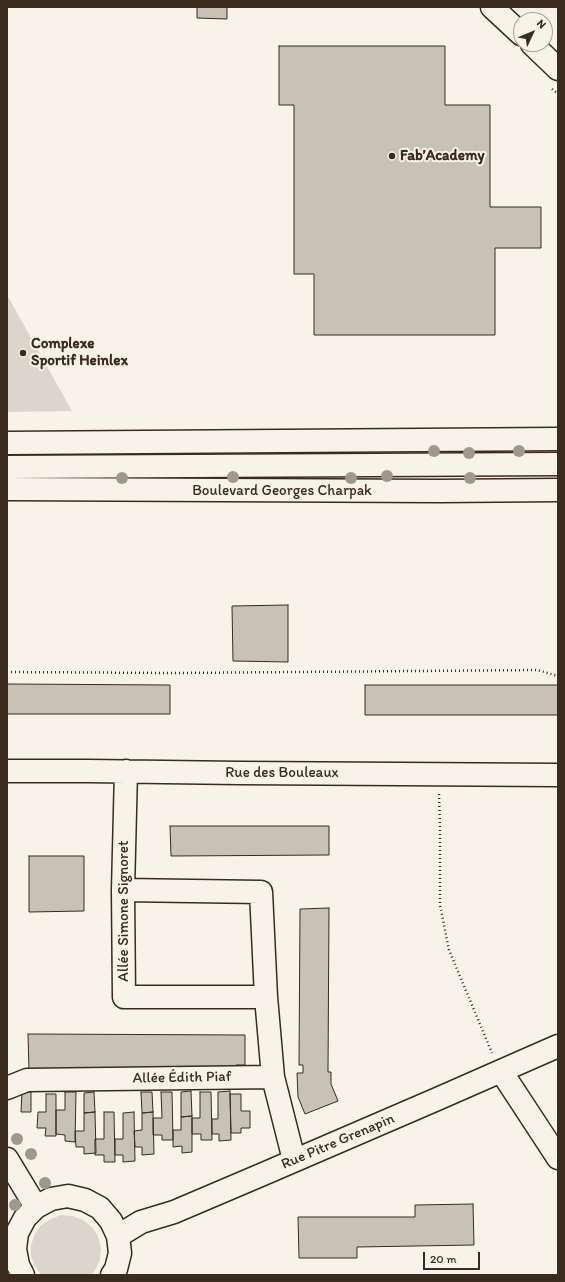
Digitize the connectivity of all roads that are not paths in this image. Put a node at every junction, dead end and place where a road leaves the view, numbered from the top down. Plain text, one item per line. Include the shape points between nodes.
1 (492, 7) edge
2 (513, 27) edge
3 (540, 52) edge
4 (558, 69) edge
5 (558, 439) edge
6 (7, 443) edge
7 (558, 464) edge
8 (7, 467) edge
9 (7, 489) edge
10 (558, 490) edge
11 (7, 771) edge
12 (126, 771) junction
13 (558, 775) edge
14 (123, 890) junction
15 (266, 997) junction
16 (558, 1046) edge
17 (501, 1072) junction
18 (272, 1077) junction
19 (7, 1088) edge
20 (558, 1158) edge
21 (7, 1159) edge
22 (294, 1160) junction
23 (36, 1207) junction
24 (118, 1236) junction
25 (16, 1270) edge
26 (112, 1275) edge

1 - 2 street
3 - 4 street
5 - 6 street
7 - 8 street
9 - 10 street, Boulevard Georges Charpak
11 - 12 street, Rue des Bouleaux
12 - 13 street, Rue des Bouleaux
12 - 14 street, Allée Simone Signoret
14 - 15 street via 261,892
14 - 15 street, Allée Simone Signoret via 124,997
15 - 18 street
16 - 17 street, Rue Pitre Grenapin
17 - 20 street
17 - 22 street, Rue Pitre Grenapin
18 - 19 street, Allée Édith Piaf via 27,1080
18 - 22 street
21 - 23 street
22 - 24 street, Rue Pitre Grenapin via 174,1212 141,1222
23 - 24 street via 51,1199 68,1196 85,1200 100,1208 112,1221
23 - 25 street via 25,1218 17,1233
24 - 26 street via 120,1253

